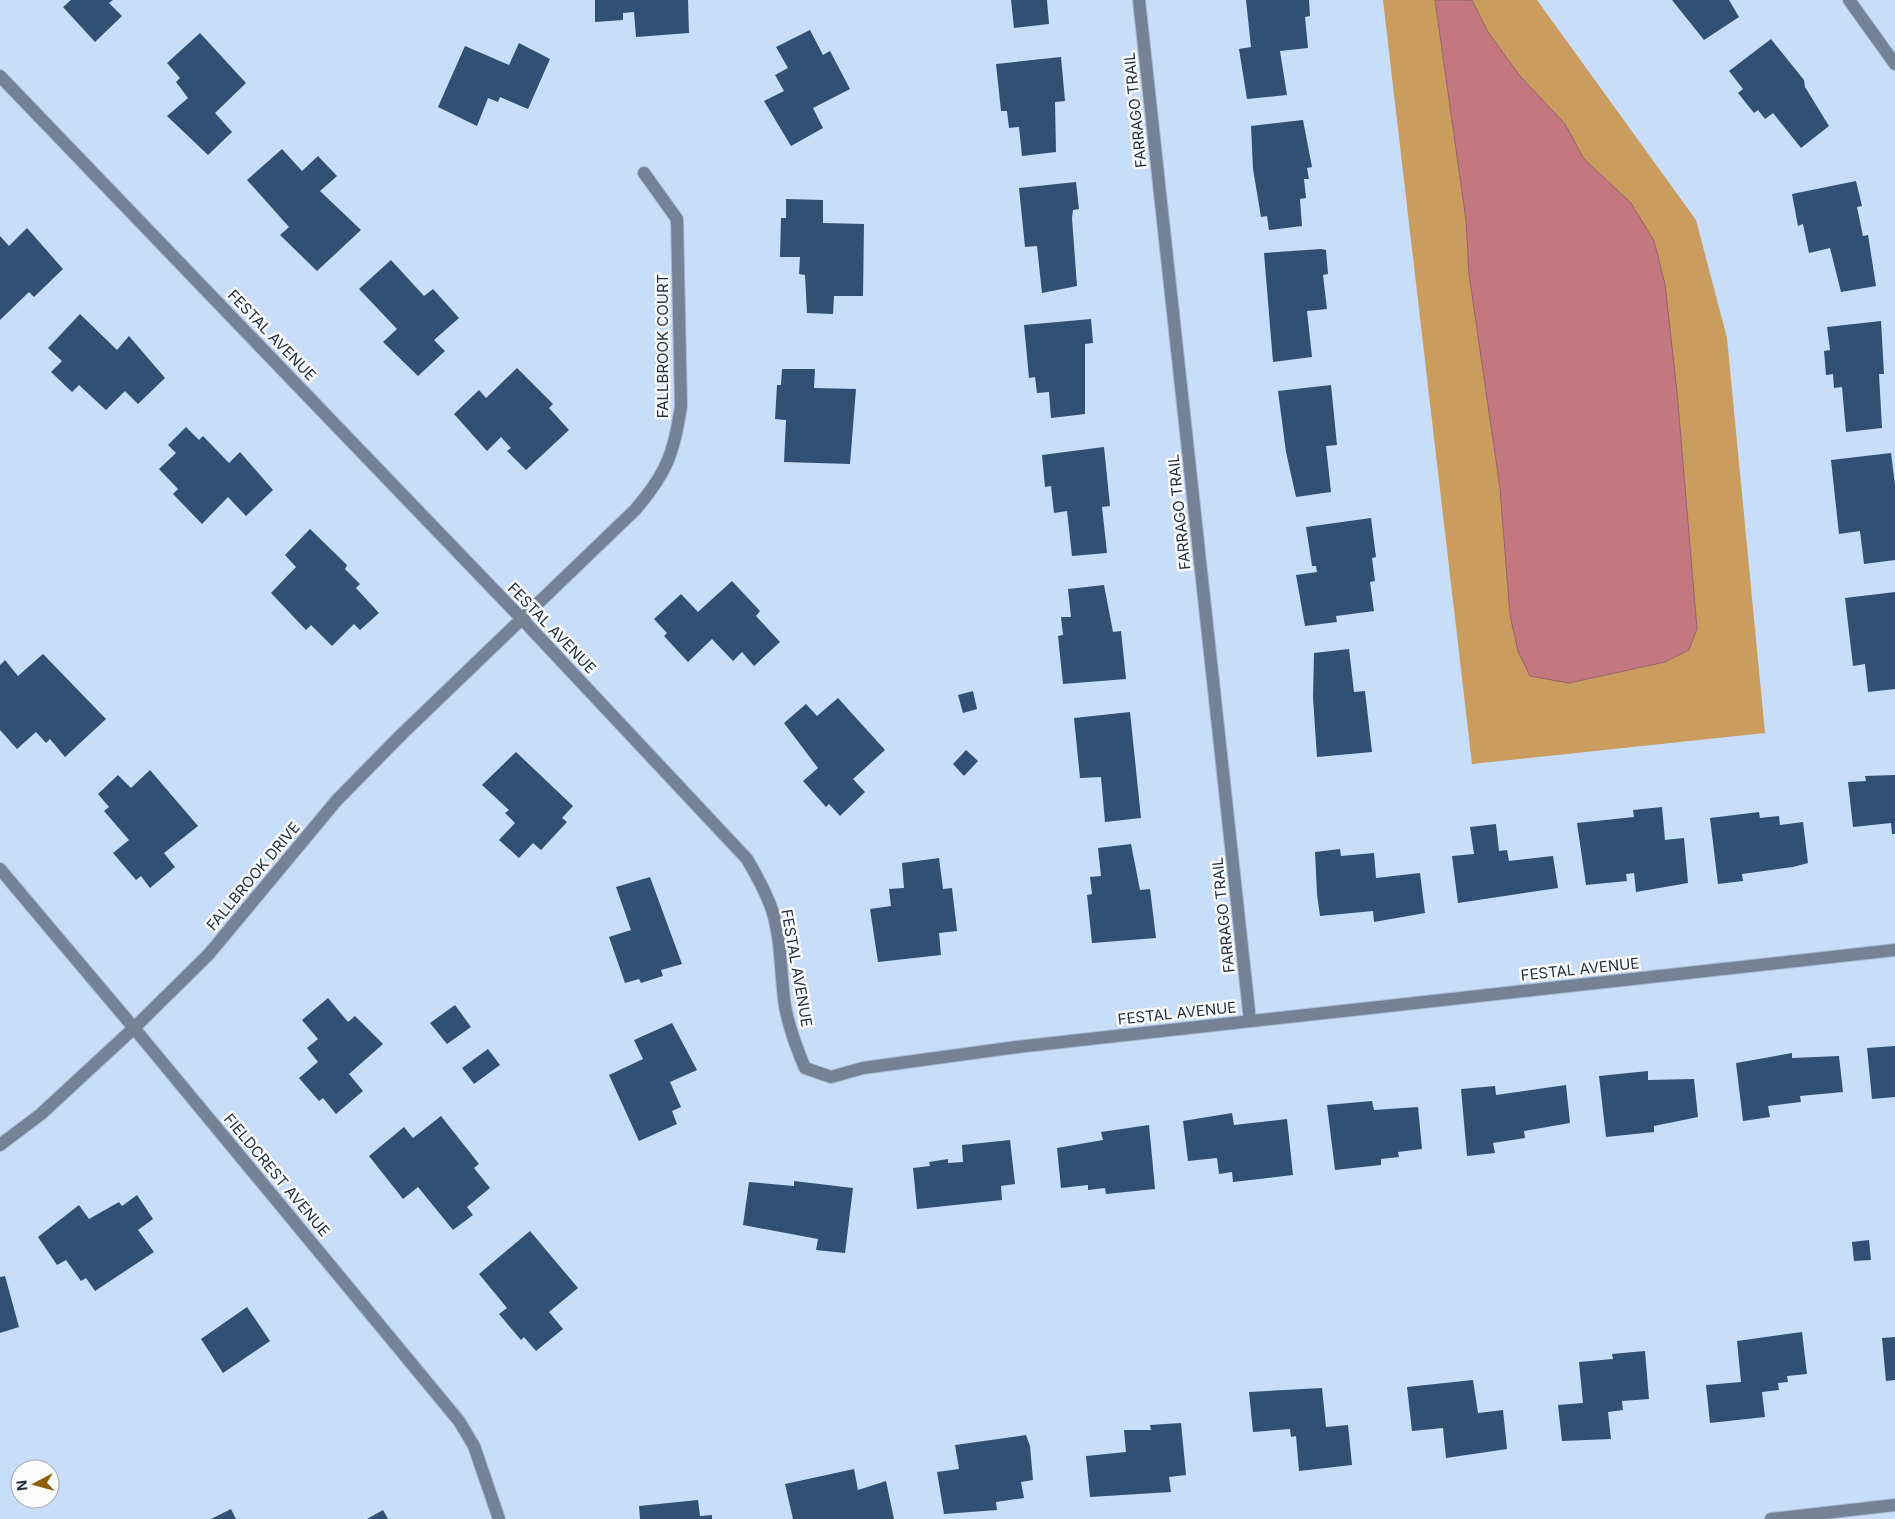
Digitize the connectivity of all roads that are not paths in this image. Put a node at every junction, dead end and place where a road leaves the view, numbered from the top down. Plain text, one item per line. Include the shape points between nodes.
1 (1139, 0) edge
2 (1849, 0) edge
3 (1895, 64) edge
4 (0, 76) edge
5 (644, 173) dead end
6 (522, 619) junction
7 (0, 869) edge
8 (1895, 950) edge
9 (1250, 1021) junction
10 (134, 1028) junction
11 (0, 1145) edge
12 (1895, 1505) edge
13 (500, 1519) edge
14 (1771, 1519) edge

1 - 9 street, FARRAGO TRAIL
2 - 3 street
4 - 6 street, FESTAL AVENUE
5 - 6 street, FALLBROOK COURT via 677,219 681,406 677,436 668,464 652,490
6 - 9 street, FESTAL AVENUE via 747,859 762,883 773,912 785,1006 805,1068 831,1077 863,1068 1017,1047
6 - 10 street, FALLBROOK DRIVE via 337,800 209,954
7 - 10 street, FIELDCREST AVENUE
8 - 9 street, FESTAL AVENUE
10 - 11 street, FALLBROOK DRIVE via 41,1114
10 - 13 street, FIELDCREST AVENUE via 459,1422 474,1446
12 - 14 street

